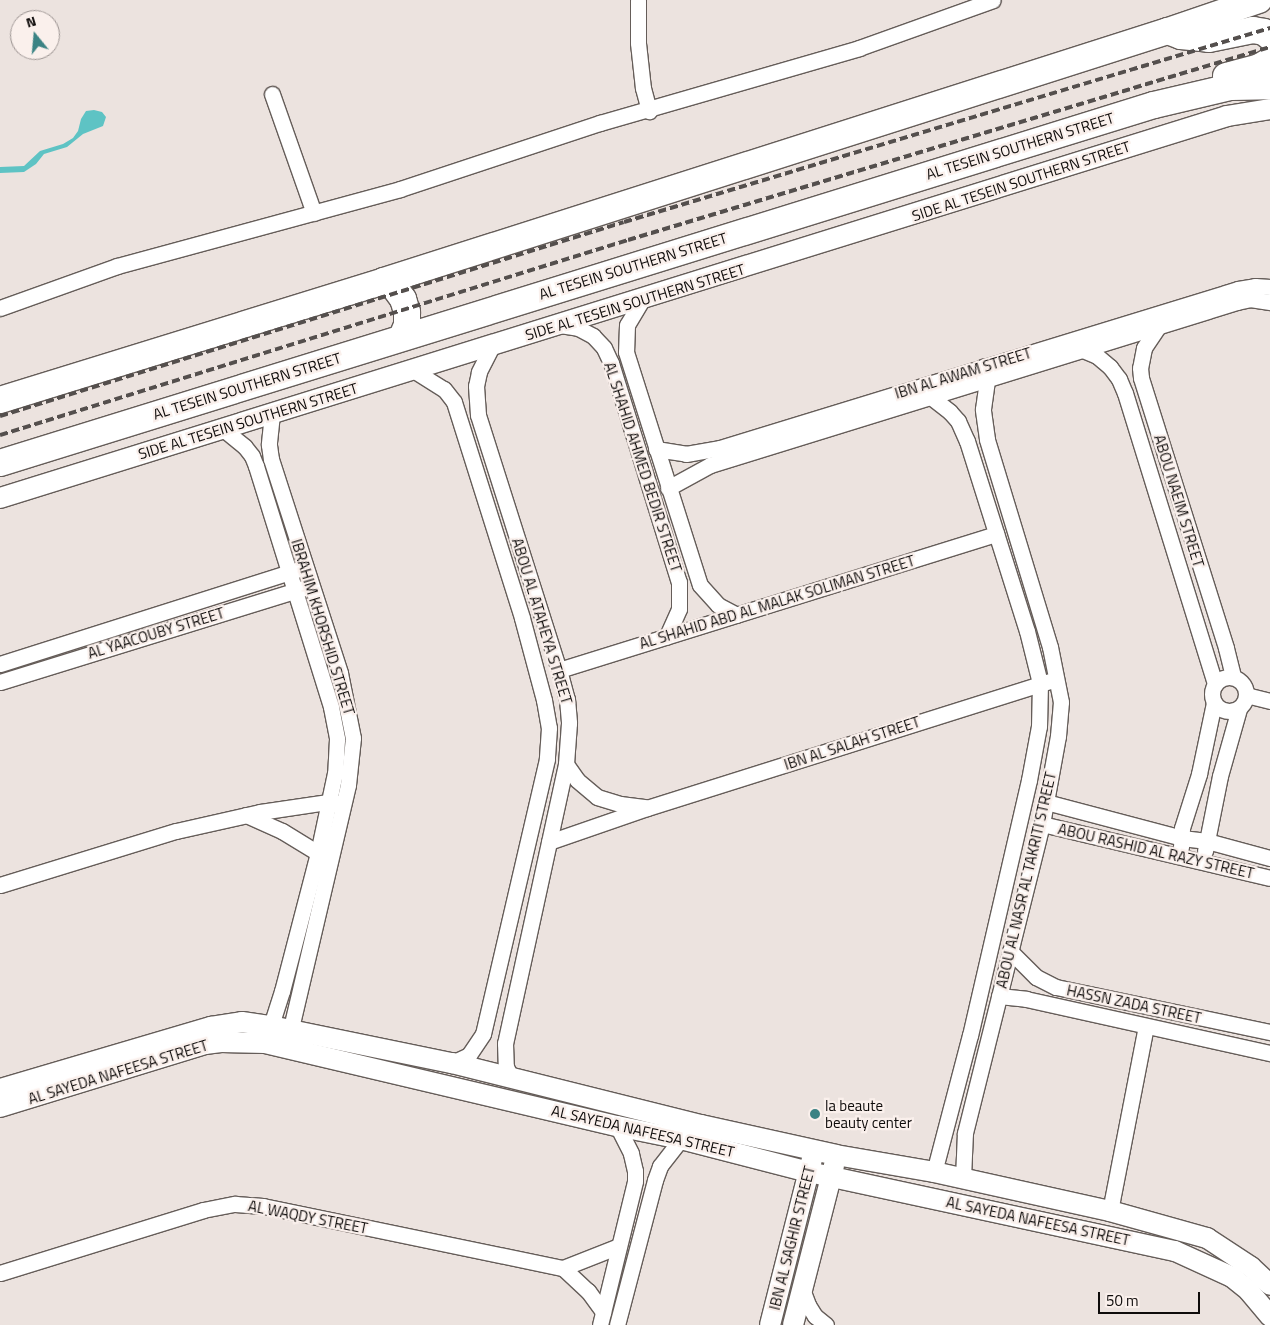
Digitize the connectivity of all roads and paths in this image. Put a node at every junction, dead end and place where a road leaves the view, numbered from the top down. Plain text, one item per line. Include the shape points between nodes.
1 (638, 0) edge
2 (993, 0) edge
3 (1259, 0) edge
4 (952, 7) edge
5 (1168, 31) junction
6 (1270, 37) edge
7 (1270, 61) edge
8 (1270, 86) edge
9 (1205, 91) junction
10 (272, 94) dead end
11 (1270, 109) edge
12 (649, 110) junction
13 (314, 213) junction
14 (384, 281) junction
15 (1270, 286) edge
16 (642, 300) junction
17 (1270, 302) edge
18 (0, 308) edge
19 (560, 325) junction
20 (1158, 327) junction
21 (402, 337) junction
22 (492, 346) junction
23 (1083, 350) junction
24 (412, 370) junction
25 (985, 374) junction
26 (931, 397) junction
27 (0, 400) edge
28 (272, 414) junction
29 (223, 429) junction
30 (656, 449) junction
31 (0, 463) edge
32 (668, 488) junction
33 (0, 498) edge
34 (996, 534) junction
35 (306, 568) junction
36 (289, 573) junction
37 (312, 586) junction
38 (295, 591) junction
39 (737, 615) junction
40 (668, 636) junction
41 (0, 664) edge
42 (559, 670) junction
43 (1233, 677) junction
44 (1058, 678) junction
45 (0, 682) edge
46 (1040, 683) junction
47 (1215, 684) junction
48 (1246, 695) junction
49 (1270, 701) edge
50 (1214, 703) junction
51 (1239, 709) junction
52 (353, 738) junction
53 (338, 739) junction
54 (566, 764) junction
55 (328, 802) junction
56 (1046, 802) junction
57 (344, 803) junction
58 (647, 808) junction
59 (246, 815) junction
60 (1042, 824) junction
61 (1182, 838) junction
62 (1207, 841) junction
63 (549, 842) junction
64 (324, 857) junction
65 (1181, 857) junction
66 (1270, 858) edge
67 (1202, 862) junction
68 (1270, 878) edge
69 (0, 886) edge
70 (1010, 951) junction
71 (999, 996) junction
72 (1146, 1026) junction
73 (1270, 1032) edge
74 (278, 1036) junction
75 (1270, 1053) edge
76 (452, 1064) junction
77 (511, 1077) junction
78 (0, 1089) edge
79 (0, 1107) edge
80 (616, 1126) junction
81 (681, 1139) junction
82 (814, 1150) junction
83 (836, 1155) junction
84 (809, 1172) junction
85 (934, 1172) junction
86 (830, 1176) junction
87 (963, 1178) junction
88 (631, 1198) junction
89 (648, 1202) junction
90 (1110, 1211) junction
91 (619, 1246) junction
92 (563, 1268) junction
93 (0, 1273) edge
94 (1270, 1285) edge
95 (802, 1289) junction
96 (1270, 1316) edge
97 (601, 1319) edge
98 (617, 1325) edge
99 (770, 1325) edge
100 (793, 1325) edge
101 (826, 1325) edge

1 - 12 street via 638,43
2 - 4 street
3 - 5 highway
4 - 12 street via 859,48
5 - 6 highway via 1188,38 1209,40 1253,30
5 - 14 highway
7 - 9 highway via 1226,76
8 - 9 highway, AL TESEIN SOUTHERN STREET
9 - 21 highway, AL TESEIN SOUTHERN STREET
10 - 13 street
11 - 16 street, SIDE AL TESEIN SOUTHERN STREET via 1227,116
12 - 13 street
13 - 18 street via 117,266
14 - 21 highway via 396,288 405,305 407,325
14 - 27 highway
15 - 25 street, IBN AL AWAM STREET via 1238,288
16 - 19 street, SIDE AL TESEIN SOUTHERN STREET
16 - 30 street, AL SHAHID AHMED BEDIR STREET via 628,325 626,352
17 - 20 street, IBN AL AWAM STREET via 1250,299
19 - 22 street, SIDE AL TESEIN SOUTHERN STREET
19 - 40 street, AL SHAHID AHMED BEDIR STREET via 578,328 593,336 611,363 679,582 678,609
20 - 23 street, IBN AL AWAM STREET
20 - 43 street, ABOU NAEIM STREET via 1144,348 1141,378
21 - 31 highway, AL TESEIN SOUTHERN STREET
22 - 24 street, SIDE AL TESEIN SOUTHERN STREET
22 - 42 street, ABOU AL ATAHEYA STREET via 476,386 478,414
23 - 25 street, IBN AL AWAM STREET
23 - 47 street, ABOU NAEIM STREET via 1110,367 1125,392
24 - 28 street, SIDE AL TESEIN SOUTHERN STREET
24 - 76 street, ABOU AL ATAHEYA STREET via 444,389 454,402 522,618 549,728 547,759 483,1034 469,1055
25 - 26 street, IBN AL AWAM STREET
25 - 30 street, IBN AL AWAM STREET via 708,451 686,454
25 - 44 street, ABOU AL NASR AL TAKRITI STREET via 987,438
26 - 32 street, IBN AL AWAM STREET via 710,465
26 - 34 street, ABOU AL NASR AL TAKRITI STREET via 950,412 963,432
28 - 29 street, SIDE AL TESEIN SOUTHERN STREET
28 - 35 street, IBRAHIM KHORSHID STREET via 271,459
29 - 33 street, SIDE AL TESEIN SOUTHERN STREET
29 - 36 street, IBRAHIM KHORSHID STREET via 252,456
30 - 32 street, AL SHAHID AHMED BEDIR STREET
32 - 39 street, AL SHAHID AHMED BEDIR STREET via 700,585 718,605
34 - 39 street, AL SHAHID ABD AL MALAK SOLIMAN STREET
34 - 46 street, ABOU AL NASR AL TAKRITI STREET
35 - 36 street, AL YAACOUBY STREET
35 - 37 street, IBRAHIM KHORSHID STREET
36 - 38 street, IBRAHIM KHORSHID STREET
36 - 41 street, AL YAACOUBY STREET
37 - 38 street, AL YAACOUBY STREET
37 - 52 street, IBRAHIM KHORSHID STREET via 340,673
38 - 45 street, AL YAACOUBY STREET
38 - 53 street, IBRAHIM KHORSHID STREET
39 - 40 street, AL SHAHID ABD AL MALAK SOLIMAN STREET
40 - 42 street, AL SHAHID ABD AL MALAK SOLIMAN STREET
42 - 54 street, ABOU AL ATAHEYA STREET via 568,712
43 - 47 street via 1226,677
43 - 48 street via 1243,683
44 - 46 street, IBN AL SALAH STREET
44 - 56 street, ABOU AL NASR AL TAKRITI STREET via 1060,721
46 - 58 street, IBN AL SALAH STREET
46 - 85 street, ABOU AL NASR AL TAKRITI STREET via 1039,726 1030,780
47 - 50 street via 1212,693
48 - 49 street
48 - 51 street
50 - 51 street via 1225,711
50 - 61 street
51 - 62 street via 1220,776
52 - 53 street
52 - 57 street, IBRAHIM KHORSHID STREET
53 - 55 street, IBRAHIM KHORSHID STREET
54 - 58 street, IBN AL SALAH STREET via 577,780 597,797
54 - 63 street, ABOU AL ATAHEYA STREET
55 - 57 street
55 - 59 street
55 - 64 street, IBRAHIM KHORSHID STREET
56 - 60 street, ABOU AL NASR AL TAKRITI STREET
56 - 61 street, ABOU RASHID AL RAZY STREET
57 - 64 street, IBRAHIM KHORSHID STREET
58 - 63 street, IBN AL SALAH STREET
59 - 64 street via 282,831
59 - 69 street via 176,831
60 - 65 street, ABOU RASHID AL RAZY STREET
60 - 70 street, ABOU AL NASR AL TAKRITI STREET
61 - 62 street, ABOU RASHID AL RAZY STREET
61 - 65 street
62 - 66 street, ABOU RASHID AL RAZY STREET
62 - 67 street
63 - 77 street, ABOU AL ATAHEYA STREET via 505,1042 506,1067
64 - 74 street, IBRAHIM KHORSHID STREET
65 - 67 street, ABOU RASHID AL RAZY STREET
67 - 68 street, ABOU RASHID AL RAZY STREET
70 - 71 street, ABOU AL NASR AL TAKRITI STREET
70 - 73 street, HASSN ZADA STREET via 1032,974 1056,988
71 - 72 street, HASSN ZADA STREET
71 - 87 street, ABOU AL NASR AL TAKRITI STREET via 965,1133
72 - 75 street, HASSN ZADA STREET
72 - 90 street
74 - 76 street, AL SAYEDA NAFEESA STREET
74 - 78 street, AL SAYEDA NAFEESA STREET via 242,1022 210,1027
74 - 79 street, AL SAYEDA NAFEESA STREET via 205,1044
74 - 80 street, AL SAYEDA NAFEESA STREET
76 - 77 street, AL SAYEDA NAFEESA STREET
77 - 82 street, AL SAYEDA NAFEESA STREET
80 - 81 street, AL SAYEDA NAFEESA STREET
80 - 88 street via 631,1153 636,1171
81 - 84 street, AL SAYEDA NAFEESA STREET
81 - 89 street via 660,1166
82 - 83 street, AL SAYEDA NAFEESA STREET
82 - 84 street, IBN AL SAGHIR STREET
83 - 85 street, AL SAYEDA NAFEESA STREET
83 - 86 street, IBN AL SAGHIR STREET
84 - 86 street, AL SAYEDA NAFEESA STREET
84 - 99 street, IBN AL SAGHIR STREET
85 - 87 street, AL SAYEDA NAFEESA STREET
86 - 95 street, IBN AL SAGHIR STREET
86 - 96 street, AL SAYEDA NAFEESA STREET via 1176,1251 1232,1276
87 - 90 street, AL SAYEDA NAFEESA STREET
88 - 89 street
88 - 91 street
89 - 98 street
90 - 94 street, AL SAYEDA NAFEESA STREET via 1208,1238 1252,1267
91 - 92 street
91 - 97 street
92 - 93 street, AL WAQDY STREET via 263,1206 235,1204 203,1210
92 - 97 street via 588,1291
95 - 100 street, IBN AL SAGHIR STREET
95 - 101 street via 808,1306

